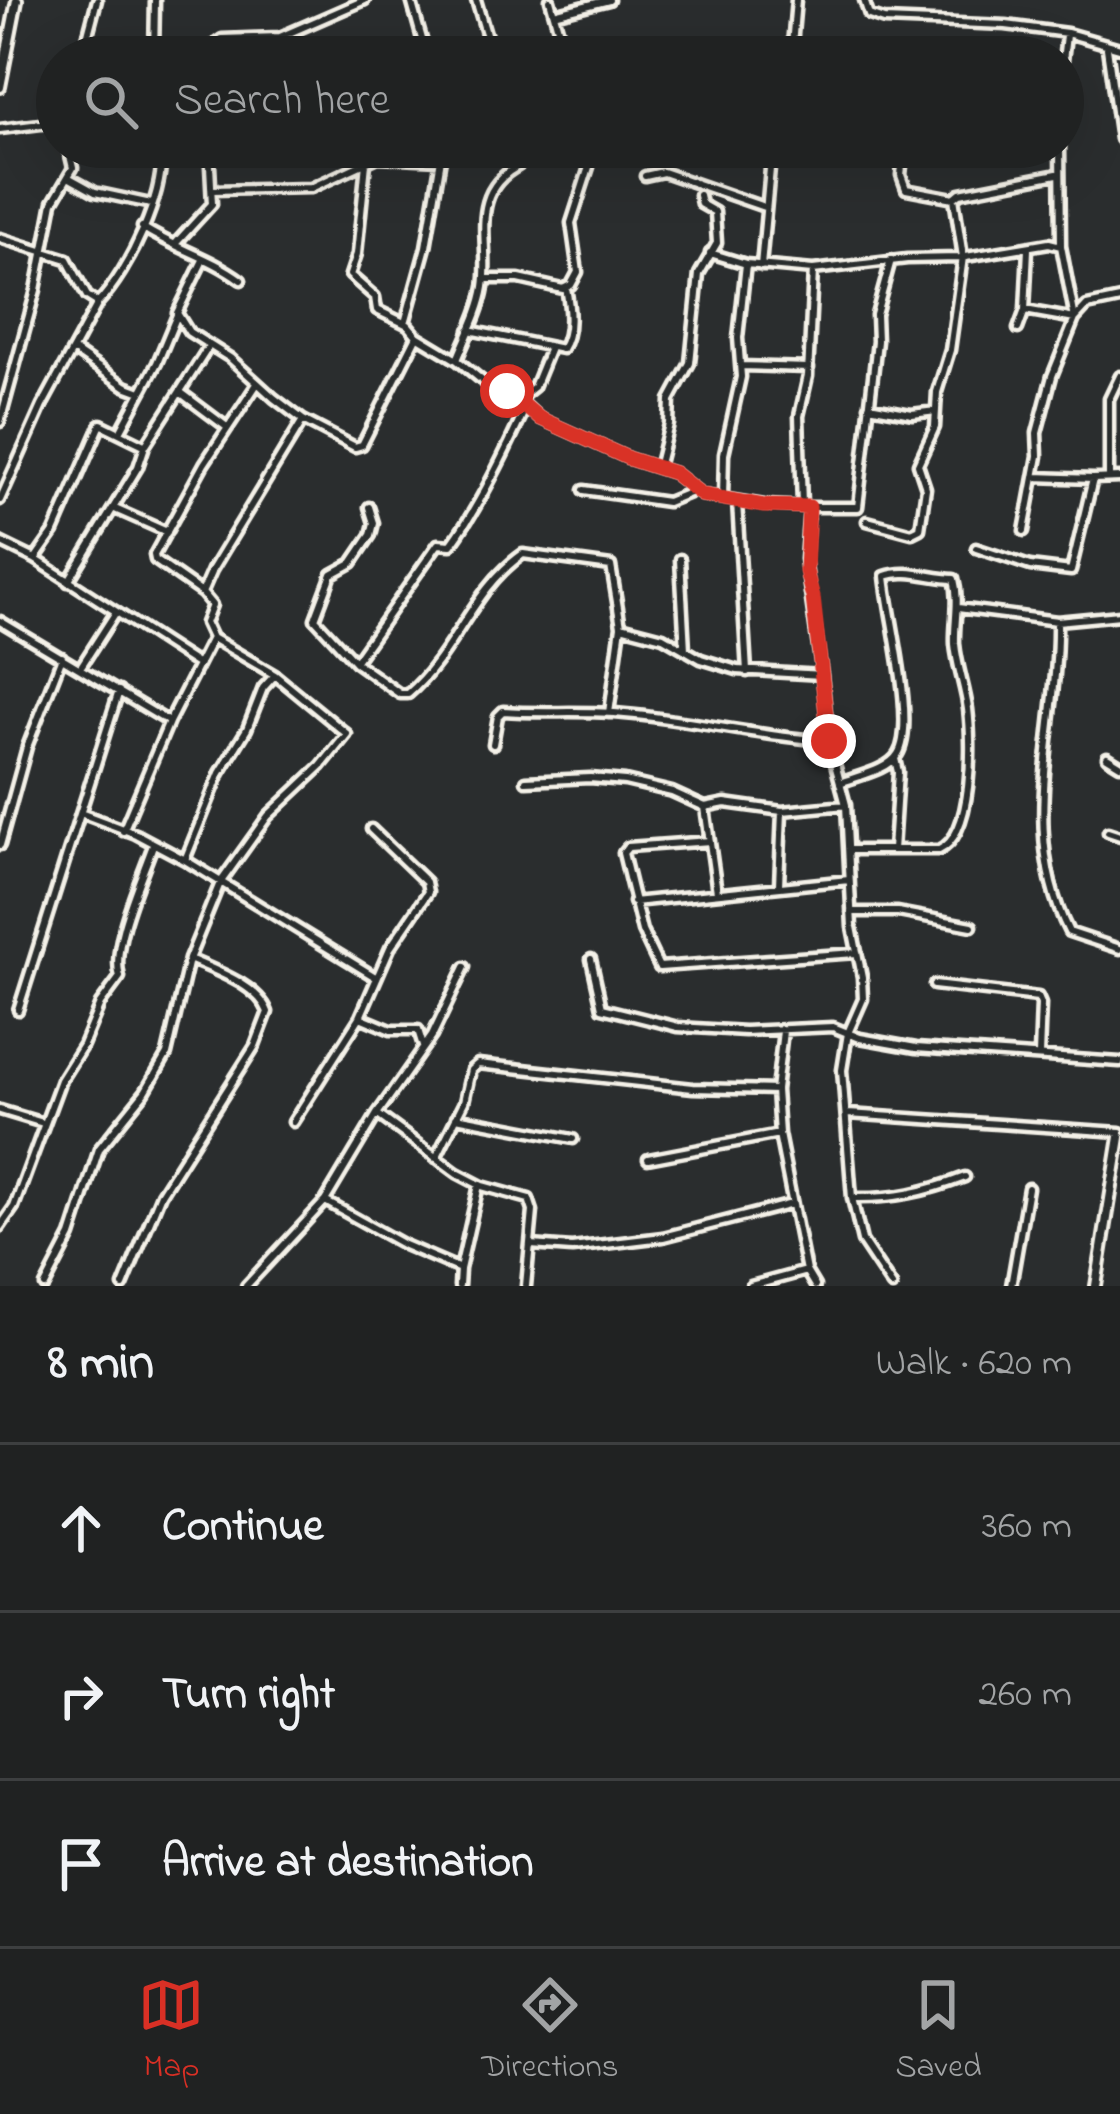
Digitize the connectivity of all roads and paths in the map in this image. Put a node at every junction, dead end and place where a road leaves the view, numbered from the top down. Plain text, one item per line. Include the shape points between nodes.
1 (17, 0) edge
2 (97, 0) edge
3 (155, 0) edge
4 (364, 0) edge
5 (411, 0) edge
6 (476, 0) edge
7 (550, 0) edge
8 (609, 0) edge
9 (796, 0) edge
10 (863, 0) edge
11 (553, 15) junction
12 (1066, 33) junction
13 (88, 36) edge
14 (154, 36) edge
15 (282, 36) edge
16 (421, 36) edge
17 (487, 36) edge
18 (560, 36) edge
19 (793, 36) edge
20 (1066, 36) edge
21 (1075, 36) edge
22 (1084, 39) edge
23 (1107, 47) junction
24 (1120, 48) edge
25 (0, 88) edge
26 (36, 125) edge
27 (0, 129) edge
28 (1120, 140) edge
29 (72, 168) edge
30 (162, 168) edge
31 (210, 168) edge
32 (355, 168) edge
33 (365, 168) edge
34 (439, 168) edge
35 (515, 168) edge
36 (589, 168) edge
37 (769, 168) edge
38 (902, 168) edge
39 (1058, 168) edge
40 (1058, 175) junction
41 (645, 176) dead end
42 (68, 177) junction
43 (212, 190) junction
44 (699, 195) dead end
45 (954, 198) junction
46 (151, 204) junction
47 (764, 207) junction
48 (142, 227) junction
49 (0, 238) edge
50 (176, 243) junction
51 (1061, 246) junction
52 (1028, 248) junction
53 (43, 252) junction
54 (710, 254) junction
55 (963, 257) junction
56 (203, 260) junction
57 (891, 260) junction
58 (746, 264) junction
59 (761, 266) junction
60 (812, 270) junction
61 (484, 279) junction
62 (242, 280) dead end
63 (566, 288) junction
64 (1120, 299) edge
65 (98, 303) junction
66 (1025, 310) junction
67 (177, 315) junction
68 (1075, 319) junction
69 (405, 323) junction
70 (1018, 329) dead end
71 (469, 330) junction
72 (417, 336) junction
73 (209, 346) junction
74 (550, 348) junction
75 (73, 350) junction
76 (458, 360) junction
77 (741, 366) junction
78 (808, 368) junction
79 (1120, 376) edge
80 (257, 384) junction
81 (180, 392) junction
82 (142, 393) junction
83 (519, 399) junction
84 (869, 406) junction
85 (525, 407) junction
86 (937, 411) junction
87 (303, 420) junction
88 (0, 422) edge
89 (228, 428) junction
90 (121, 430) junction
91 (146, 446) junction
92 (658, 468) junction
93 (1035, 477) junction
94 (1109, 477) junction
95 (1120, 478) edge
96 (1093, 479) junction
97 (584, 490) dead end
98 (694, 490) junction
99 (723, 498) junction
100 (0, 500) edge
101 (737, 500) junction
102 (369, 507) dead end
103 (806, 507) junction
104 (114, 508) junction
105 (867, 521) dead end
106 (1024, 531) dead end
107 (167, 532) junction
108 (0, 542) edge
109 (976, 548) dead end
110 (35, 559) junction
111 (680, 559) dead end
112 (68, 582) junction
113 (202, 593) junction
114 (958, 608) junction
115 (116, 612) junction
116 (1120, 615) edge
117 (1058, 621) junction
118 (1, 625) edge
119 (621, 626) junction
120 (212, 638) junction
121 (685, 650) junction
122 (62, 657) junction
123 (355, 662) junction
124 (197, 664) junction
125 (80, 668) junction
126 (747, 672) junction
127 (275, 675) junction
128 (822, 675) junction
129 (119, 691) junction
130 (609, 713) junction
131 (169, 722) junction
132 (829, 741) junction
133 (493, 745) dead end
134 (1107, 757) dead end
135 (895, 759) junction
136 (1120, 765) edge
137 (526, 781) dead end
138 (840, 782) junction
139 (846, 806) junction
140 (705, 807) junction
141 (782, 811) junction
142 (82, 814) junction
143 (370, 829) dead end
144 (123, 831) junction
145 (1108, 832) dead end
146 (1120, 836) edge
147 (710, 841) junction
148 (154, 844) junction
149 (0, 845) edge
150 (850, 850) junction
151 (893, 850) junction
152 (185, 860) junction
153 (849, 880) junction
154 (220, 883) junction
155 (779, 885) junction
156 (717, 892) junction
157 (633, 902) junction
158 (851, 912) junction
159 (972, 926) dead end
160 (1120, 950) edge
161 (856, 952) junction
162 (189, 959) junction
163 (592, 959) dead end
164 (465, 967) dead end
165 (377, 978) junction
166 (934, 985) dead end
167 (18, 1010) dead end
168 (360, 1017) junction
169 (783, 1030) junction
170 (848, 1033) junction
171 (423, 1046) junction
172 (1039, 1055) junction
173 (1120, 1062) edge
174 (776, 1090) junction
175 (0, 1110) edge
176 (377, 1114) junction
177 (846, 1114) junction
178 (456, 1117) junction
179 (293, 1122) dead end
180 (43, 1123) junction
181 (779, 1134) junction
182 (1120, 1134) edge
183 (573, 1139) dead end
184 (436, 1158) junction
185 (649, 1159) dead end
186 (965, 1177) dead end
187 (478, 1185) junction
188 (1028, 1188) dead end
189 (852, 1198) junction
190 (326, 1201) junction
191 (792, 1204) junction
192 (0, 1227) edge
193 (531, 1245) junction
194 (460, 1269) junction
195 (806, 1271) junction
196 (45, 1286) edge
197 (123, 1286) edge
198 (246, 1286) edge
199 (459, 1286) edge
200 (526, 1286) edge
201 (751, 1286) edge
202 (814, 1286) edge
203 (892, 1286) edge
204 (1011, 1286) edge
205 (1096, 1286) edge

1 - 25 street
2 - 13 street
3 - 14 street
4 - 15 street
5 - 16 street
6 - 17 street
7 - 11 street
8 - 11 street
9 - 19 street
10 - 12 street via 869,15 884,20
11 - 18 street
12 - 20 street
12 - 21 street
22 - 23 street
23 - 24 street
23 - 28 street
26 - 27 street
29 - 42 street
30 - 46 street
31 - 43 street
32 - 43 street via 311,188
33 - 69 street via 351,278 375,297 377,310
34 - 69 street
35 - 61 street via 491,190
36 - 63 street via 571,223 578,272
37 - 47 street
38 - 45 street via 906,190
39 - 40 street
40 - 45 street
40 - 51 street
41 - 47 street via 658,171
42 - 46 street
42 - 53 street via 52,202
43 - 50 street via 210,209
44 - 54 street via 716,214
45 - 55 street
46 - 48 street
47 - 59 street
48 - 50 street
48 - 65 street via 133,258
49 - 53 street
50 - 56 street
51 - 52 street
51 - 68 street
52 - 55 street
52 - 66 street
53 - 65 street via 70,262
53 - 88 street
54 - 58 street
54 - 92 street via 699,274 690,363 670,400
55 - 57 street
55 - 86 street
56 - 62 street
56 - 67 street
57 - 60 street
57 - 84 street via 875,320
58 - 59 street
58 - 77 street
59 - 60 street
60 - 78 street
61 - 63 street
61 - 71 street
63 - 74 street via 566,345
64 - 68 street via 1094,303
65 - 75 street
66 - 68 street
66 - 70 street
67 - 73 street
67 - 82 street
68 - 93 street via 1037,433
69 - 72 street
71 - 74 street
71 - 76 street
72 - 76 street
72 - 87 street via 362,445
73 - 80 street
73 - 81 street
74 - 83 street via 534,387
75 - 82 street
75 - 100 street
76 - 83 street
77 - 78 street
77 - 99 street
78 - 103 street via 799,416
79 - 94 street via 1109,399
80 - 87 street
80 - 89 street
81 - 89 street
81 - 91 street
82 - 90 street
83 - 85 street
84 - 86 street
84 - 103 street via 858,506
85 - 92 street
85 - 123 street via 468,522 451,545 439,544
86 - 105 street via 918,464 926,488 920,529
87 - 113 street
89 - 107 street
90 - 91 street
90 - 110 street via 107,423 96,429
91 - 104 street
92 - 98 street
93 - 96 street
93 - 106 street
94 - 95 street
94 - 96 street
96 - 109 street via 1071,571
97 - 98 street via 667,502
98 - 99 street
99 - 101 street
101 - 103 street
101 - 126 street
102 - 123 street via 371,535 332,574 315,619
103 - 128 street via 805,560
104 - 107 street
104 - 112 street
107 - 113 street via 153,558
108 - 110 street
110 - 112 street
111 - 121 street
112 - 115 street
113 - 120 street via 212,605 205,623
114 - 117 street
114 - 135 street via 954,579 885,576 903,706
114 - 151 street via 955,646 970,734 960,828 939,850
115 - 124 street
115 - 125 street
116 - 117 street
117 - 160 street via 1045,867 1069,932
118 - 122 street
119 - 121 street
119 - 123 street via 611,566 523,554 483,589 410,693
119 - 130 street
120 - 124 street
120 - 127 street
121 - 126 street
122 - 125 street
122 - 149 street
124 - 131 street
125 - 129 street
126 - 128 street
127 - 152 street via 220,772
127 - 154 street via 347,734 268,816
128 - 132 street
129 - 131 street
129 - 142 street
130 - 132 street
130 - 133 street via 503,711
131 - 144 street
132 - 138 street
134 - 136 street
135 - 138 street
135 - 151 street
137 - 140 street via 625,782
138 - 139 street
139 - 141 street
139 - 150 street
140 - 141 street
140 - 147 street
141 - 155 street
142 - 144 street
142 - 167 street
143 - 165 street via 428,886
144 - 148 street
145 - 146 street
147 - 156 street
147 - 157 street via 628,847
148 - 152 street
148 - 180 street via 120,947 120,977
150 - 151 street
150 - 153 street
152 - 154 street
153 - 155 street
153 - 158 street
154 - 162 street
154 - 165 street
155 - 156 street
156 - 157 street
157 - 161 street via 659,968
158 - 159 street
158 - 161 street
161 - 170 street via 863,999
162 - 196 street via 167,1054 99,1149
162 - 197 street via 239,984 268,1012 161,1193
163 - 169 street via 606,1011 678,1027
164 - 171 street
165 - 168 street
166 - 172 street via 1038,998
168 - 171 street via 391,1030 414,1028
168 - 179 street
169 - 170 street
169 - 174 street
170 - 172 street via 916,1048
170 - 177 street
171 - 176 street
172 - 173 street
174 - 178 street via 478,1064
174 - 181 street
175 - 180 street
176 - 184 street
176 - 190 street
177 - 182 street
177 - 189 street
178 - 183 street
178 - 184 street
180 - 192 street
181 - 185 street
181 - 191 street
182 - 205 street
184 - 187 street
186 - 189 street via 891,1199
187 - 193 street via 529,1198
187 - 194 street
188 - 204 street
189 - 203 street via 862,1241
190 - 194 street
190 - 198 street
191 - 193 street via 663,1237
191 - 195 street
193 - 200 street
194 - 199 street
195 - 201 street
195 - 202 street

